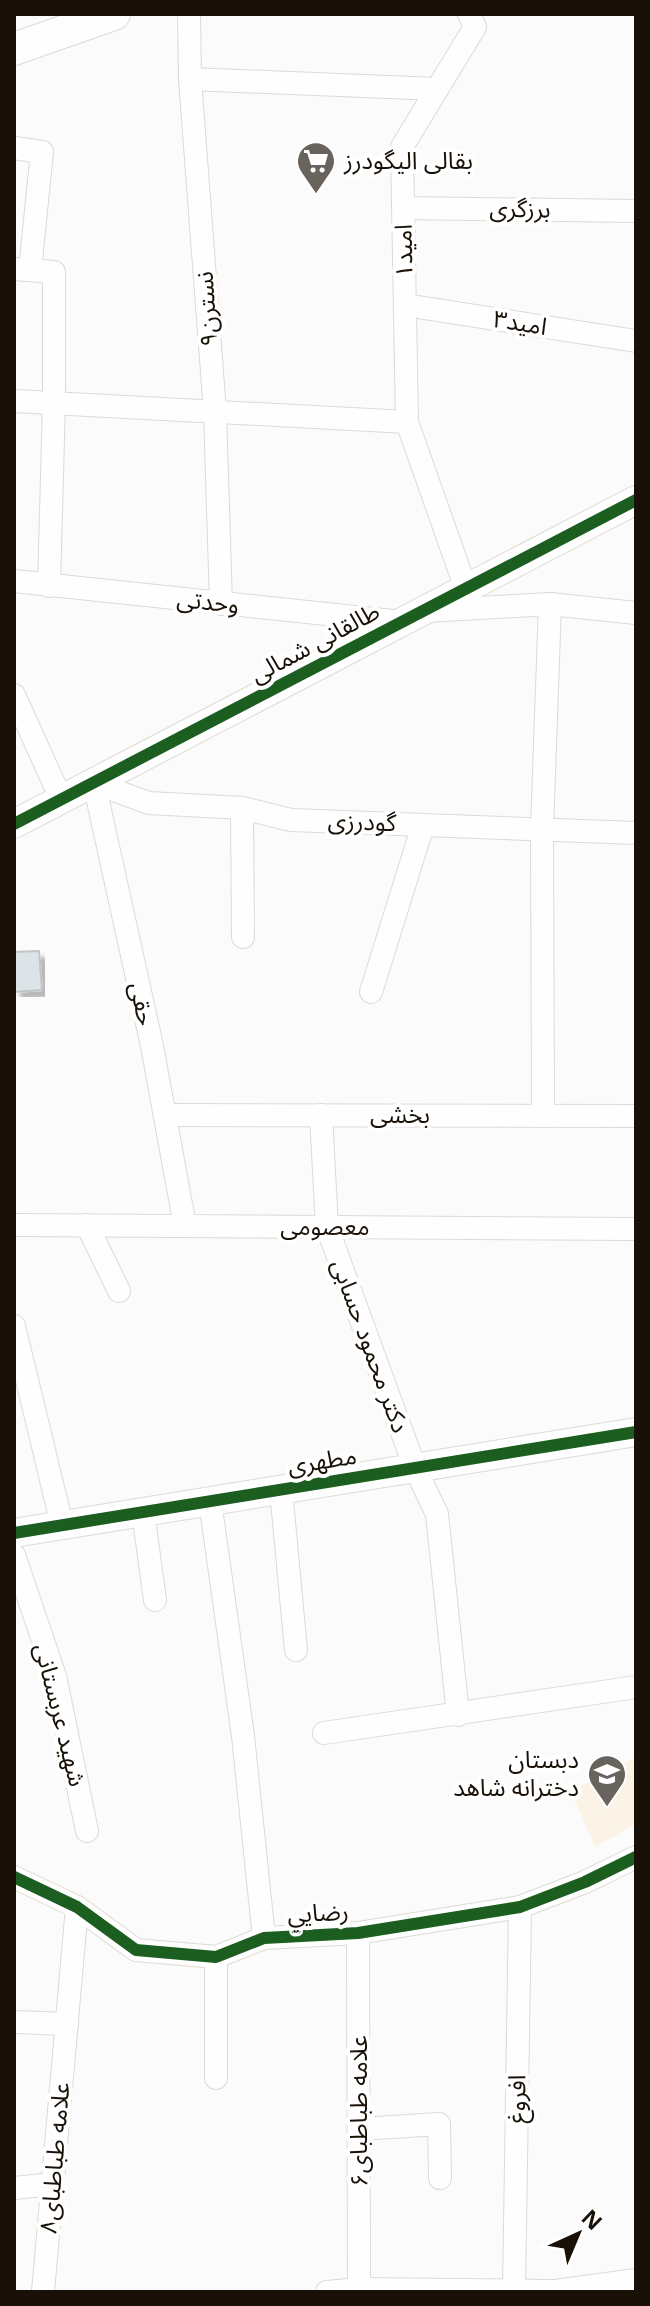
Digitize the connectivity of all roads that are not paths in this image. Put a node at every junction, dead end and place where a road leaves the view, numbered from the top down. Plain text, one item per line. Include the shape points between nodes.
1 (114, 14) edge
2 (189, 14) edge
3 (469, 14) edge
4 (14, 49) edge
5 (190, 79) junction
6 (437, 89) junction
7 (14, 148) edge
8 (403, 208) junction
9 (636, 211) edge
10 (22, 270) edge
11 (405, 305) junction
12 (636, 341) edge
13 (14, 401) edge
14 (54, 402) junction
15 (215, 412) junction
16 (407, 422) junction
17 (636, 500) edge
18 (14, 581) edge
19 (49, 586) junction
20 (466, 589) junction
21 (221, 604) junction
22 (550, 604) junction
23 (636, 613) edge
24 (412, 617) junction
25 (14, 695) edge
26 (94, 783) junction
27 (61, 799) junction
28 (242, 808) junction
29 (14, 824) edge
30 (423, 825) junction
31 (542, 829) junction
32 (636, 833) edge
33 (243, 937) dead end
34 (371, 992) dead end
35 (165, 1115) junction
36 (321, 1115) junction
37 (543, 1116) junction
38 (636, 1116) edge
39 (14, 1225) edge
40 (87, 1225) junction
41 (185, 1226) junction
42 (327, 1227) junction
43 (636, 1229) edge
44 (119, 1291) dead end
45 (14, 1326) edge
46 (636, 1432) edge
47 (415, 1468) junction
48 (281, 1490) junction
49 (210, 1501) junction
50 (143, 1512) junction
51 (62, 1525) junction
52 (14, 1533) edge
53 (14, 1555) edge
54 (155, 1600) dead end
55 (296, 1650) dead end
56 (636, 1687) edge
57 (458, 1715) junction
58 (324, 1733) dead end
59 (87, 1831) dead end
60 (636, 1857) edge
61 (14, 1877) edge
62 (77, 1907) junction
63 (520, 1907) junction
64 (358, 1933) junction
65 (264, 1938) junction
66 (216, 1957) junction
67 (14, 2022) edge
68 (67, 2024) junction
69 (216, 2078) dead end
70 (360, 2129) junction
71 (440, 2178) dead end
72 (53, 2184) junction
73 (14, 2188) edge
74 (636, 2280) edge
75 (359, 2289) junction
76 (514, 2290) edge
77 (548, 2291) edge
78 (43, 2292) edge
79 (327, 2292) edge

1 - 4 main road
2 - 5 street, نسترن۹
3 - 6 street, امید۱ via 475,27
5 - 6 street
5 - 15 street, نسترن۹
6 - 8 street, امید۱ via 402,147
7 - 10 street via 42,152
8 - 9 street, برزگری
8 - 11 street, امید۱
10 - 14 street via 54,272
11 - 12 street, امید۳
11 - 16 street, امید۱
13 - 14 street
14 - 15 street
14 - 19 street
15 - 16 street
15 - 21 street, نسترن۹
16 - 20 street, امید۱
17 - 20 street, طالقانی شمالی
18 - 19 street, وحدتی
19 - 21 street, وحدتی
20 - 24 street, طالقانی شمالی
21 - 24 street, وحدتی
22 - 23 street, وحدتی
22 - 24 street, وحدتی
22 - 31 street
24 - 26 street, طالقانی شمالی
25 - 27 street
26 - 27 street, طالقانی شمالی
26 - 28 street, گودرزی via 149,803
26 - 35 street, حقی
27 - 29 street, طالقانی شمالی
28 - 30 street, گودرزی via 291,820
28 - 33 street
30 - 31 street, گودرزی
30 - 34 street
31 - 32 street, گودرزی
31 - 37 street
35 - 36 street, بخشی
35 - 41 street, حقی
36 - 37 street, بخشی
36 - 42 street, دکتر محمود حسابی
37 - 38 street, بخشی
39 - 40 street, معصومی
40 - 41 street, معصومی
40 - 44 street
41 - 42 street, معصومی
42 - 43 street, معصومی
42 - 47 street, دکتر محمود حسابی
45 - 51 street
46 - 47 street, مطهری
47 - 48 street, مطهری
47 - 57 street, دکتر محمود حسابی via 437,1514
48 - 49 street, مطهری
48 - 55 street
49 - 50 street, مطهری
49 - 65 street
50 - 51 street, مطهری
50 - 54 street
51 - 52 street, مطهری
53 - 59 street, شهید عربستانی via 55,1676
56 - 57 street
57 - 58 street
60 - 63 street, رضایي
61 - 62 street, رضایي
62 - 66 street, رضایي via 136,1950
62 - 68 street, علامه طباطبای۸
63 - 64 street, رضایي
63 - 76 street, افروغ
64 - 65 street, رضایي
64 - 70 street, علامه طباطبای۶
65 - 66 street, رضایي
66 - 69 street
67 - 68 street
68 - 72 street, علامه طباطبای۸
70 - 71 street via 439,2124
70 - 75 street, علامه طباطبای۶
72 - 73 street
72 - 78 street, علامه طباطبای۸
74 - 77 street
75 - 76 street
75 - 79 street
76 - 77 street

